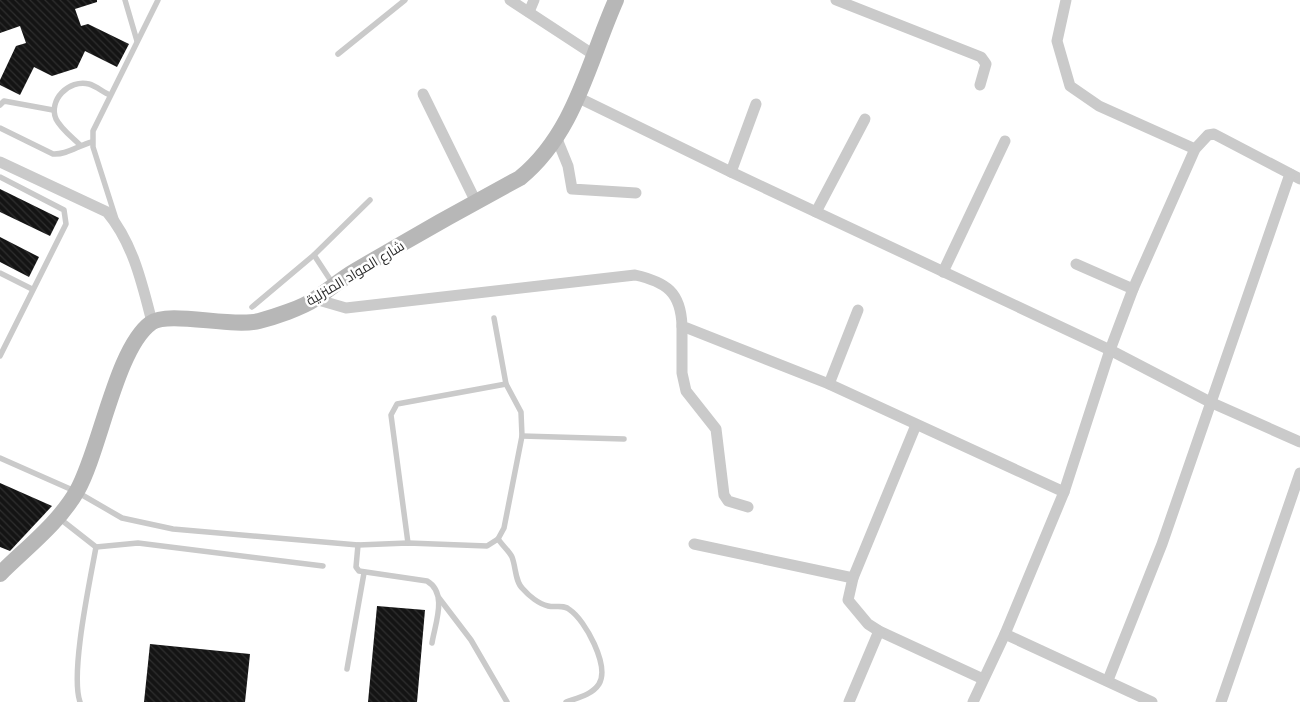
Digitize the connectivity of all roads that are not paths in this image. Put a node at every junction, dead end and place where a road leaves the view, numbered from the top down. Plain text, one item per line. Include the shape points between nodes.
1 (125, 0) edge
2 (158, 0) edge
3 (405, 0) edge
4 (510, 0) edge
5 (534, 0) edge
6 (616, 0) edge
7 (836, 0) edge
8 (1066, 0) edge
9 (529, 12) junction
10 (137, 41) junction
11 (338, 54) dead end
12 (594, 55) junction
13 (980, 85) dead end
14 (422, 94) dead end
15 (110, 95) junction
16 (577, 97) junction
17 (2, 102) edge
18 (756, 104) dead end
19 (54, 110) junction
20 (865, 119) dead end
21 (0, 128) edge
22 (557, 139) junction
23 (1005, 141) dead end
24 (92, 142) junction
25 (80, 145) junction
26 (1195, 149) junction
27 (0, 162) edge
28 (731, 172) junction
29 (0, 177) edge
30 (1295, 177) edge
31 (636, 193) dead end
32 (370, 200) dead end
33 (476, 202) junction
34 (816, 212) junction
35 (116, 223) junction
36 (314, 255) junction
37 (1076, 264) dead end
38 (943, 272) junction
39 (0, 273) edge
40 (333, 284) junction
41 (1134, 288) junction
42 (32, 289) junction
43 (315, 300) junction
44 (252, 307) dead end
45 (858, 310) dead end
46 (494, 318) dead end
47 (152, 322) junction
48 (682, 326) junction
49 (1110, 350) junction
50 (0, 356) edge
51 (506, 384) junction
52 (829, 384) junction
53 (1210, 402) junction
54 (916, 425) junction
55 (522, 436) junction
56 (624, 439) dead end
57 (1300, 442) edge
58 (0, 458) edge
59 (1300, 473) edge
60 (77, 492) junction
61 (1064, 492) junction
62 (748, 507) dead end
63 (58, 517) junction
64 (498, 539) junction
65 (408, 543) junction
66 (694, 544) dead end
67 (358, 545) junction
68 (96, 547) junction
69 (323, 566) dead end
70 (364, 573) junction
71 (0, 574) edge
72 (853, 578) junction
73 (440, 598) junction
74 (879, 630) junction
75 (1005, 634) junction
76 (432, 643) dead end
77 (346, 669) dead end
78 (982, 679) junction
79 (1108, 680) junction
80 (80, 702) edge
81 (508, 702) edge
82 (566, 702) edge
83 (849, 702) edge
84 (973, 702) edge
85 (1152, 702) edge
86 (1221, 702) edge

1 - 10 lane
2 - 10 lane
3 - 11 lane
4 - 9 street
5 - 9 street
6 - 12 street, شارع المواد المنزلية
7 - 13 street via 981,57 986,64
8 - 26 street via 1058,41 1070,86 1099,106
9 - 12 street
10 - 15 lane
12 - 16 street, شارع المواد المنزلية
14 - 33 street
15 - 19 lane via 89,84 78,84 65,89
15 - 24 lane via 93,131
16 - 22 street, شارع المواد المنزلية
16 - 28 street
17 - 19 lane
18 - 28 street
19 - 25 lane via 57,120
20 - 34 street
21 - 25 lane via 53,154 62,154
22 - 31 street via 568,166 572,189
22 - 33 street, شارع المواد المنزلية via 539,163 520,178
23 - 38 street
24 - 25 lane
24 - 35 lane via 114,207
26 - 30 street via 1208,135 1214,134
26 - 41 street
27 - 35 street via 107,212
28 - 34 street
29 - 42 lane via 64,210 67,217
30 - 53 street
32 - 36 lane
33 - 40 street, شارع المواد المنزلية
34 - 38 street
35 - 47 street via 132,256
36 - 40 lane
36 - 44 lane
37 - 41 street
38 - 49 street
39 - 42 lane
40 - 43 street, شارع المواد المنزلية
41 - 49 street
42 - 50 lane
43 - 47 street, شارع المواد المنزلية via 259,321 235,325 178,318
43 - 48 street via 346,308 635,275 654,279 669,288 682,312
45 - 52 street
46 - 51 lane
47 - 60 street via 140,334 124,366
48 - 52 street
48 - 62 street via 682,373 686,391 716,429 724,495 728,501
49 - 53 street
49 - 61 street
51 - 55 lane via 521,412
51 - 65 lane via 397,404 391,415
52 - 54 street
53 - 57 street
53 - 79 street via 1162,544
54 - 61 street
54 - 72 street
55 - 56 lane
55 - 64 lane via 504,528
58 - 60 lane
59 - 86 street
60 - 63 street
60 - 67 lane via 122,518 173,529
61 - 75 street
63 - 68 lane
63 - 71 street
64 - 65 lane via 487,546
64 - 82 lane via 511,556 520,587 549,606 570,609 597,649 602,667 599,684 587,694
65 - 67 lane
66 - 72 street
67 - 70 lane via 356,567
68 - 69 lane via 138,543
68 - 80 lane via 80,654 77,692
70 - 73 lane via 427,581 434,586
70 - 77 lane
72 - 74 street via 848,600 868,624
73 - 76 lane
73 - 81 lane via 471,640
74 - 78 street
74 - 83 street
75 - 78 street
75 - 79 street
78 - 84 street
79 - 85 street

